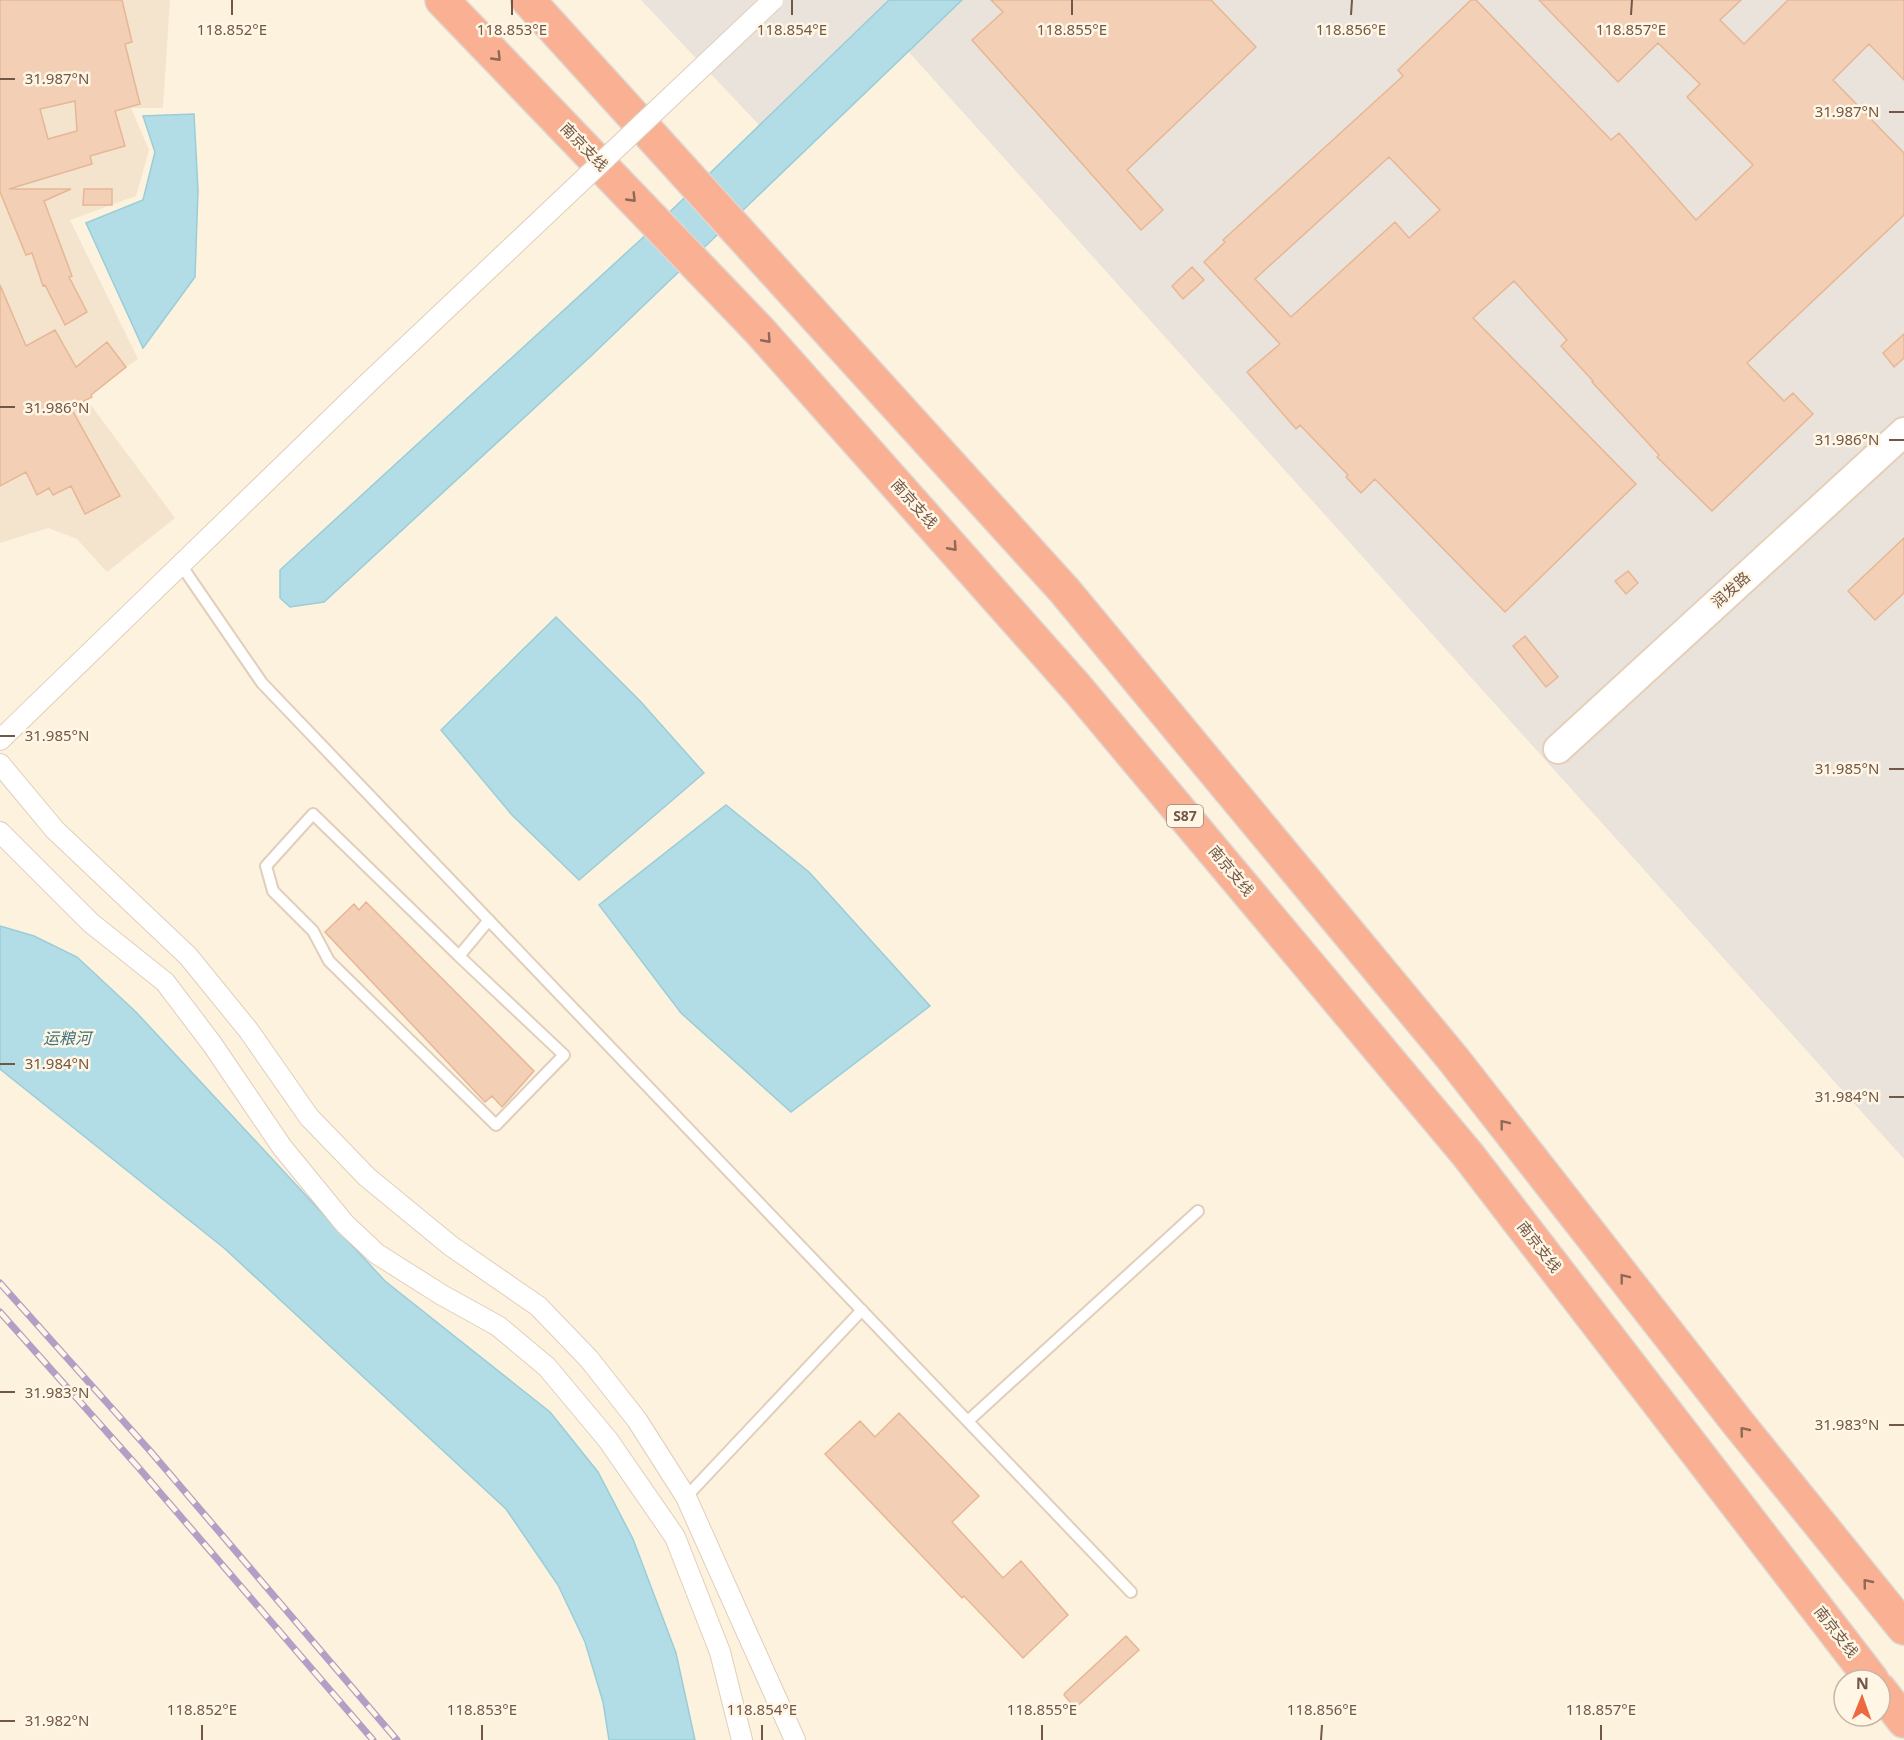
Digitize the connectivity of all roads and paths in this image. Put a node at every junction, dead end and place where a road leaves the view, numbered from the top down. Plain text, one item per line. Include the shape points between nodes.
1 (442, 0) edge
2 (528, 0) edge
3 (773, 0) edge
4 (1904, 432) edge
5 (181, 565) junction
6 (0, 740) edge
7 (1558, 749) dead end
8 (0, 764) edge
9 (0, 832) edge
10 (489, 920) junction
11 (459, 956) junction
12 (1198, 1210) dead end
13 (862, 1310) junction
14 (968, 1421) junction
15 (686, 1497) junction
16 (1131, 1592) dead end
17 (1904, 1628) edge
18 (1863, 1668) edge
19 (1892, 1706) edge
20 (1904, 1721) edge
21 (742, 1740) edge
22 (795, 1740) edge

1 -> 18 highway, 南京支线 / S87 via 759,330 1077,688 1468,1155
17 -> 2 highway via 1446,1051 1064,590
3 - 5 street, bridge
4 - 7 street, 润发路
5 - 6 street
5 - 10 lane via 262,683
8 - 15 street via 55,830 188,956 249,1031 309,1117 367,1177 451,1246 538,1306 589,1359 637,1420
9 - 21 street via 91,923 165,982 282,1147 345,1224 377,1254 498,1326 547,1367 608,1440 675,1537 720,1652
10 - 11 lane
10 - 13 lane
11 - 11 lane via 313,814 266,866 273,891 313,931 329,961 496,1125 564,1055
12 - 14 lane
13 - 14 lane
13 - 15 lane
14 - 16 lane
15 - 22 street
19 - 20 highway

